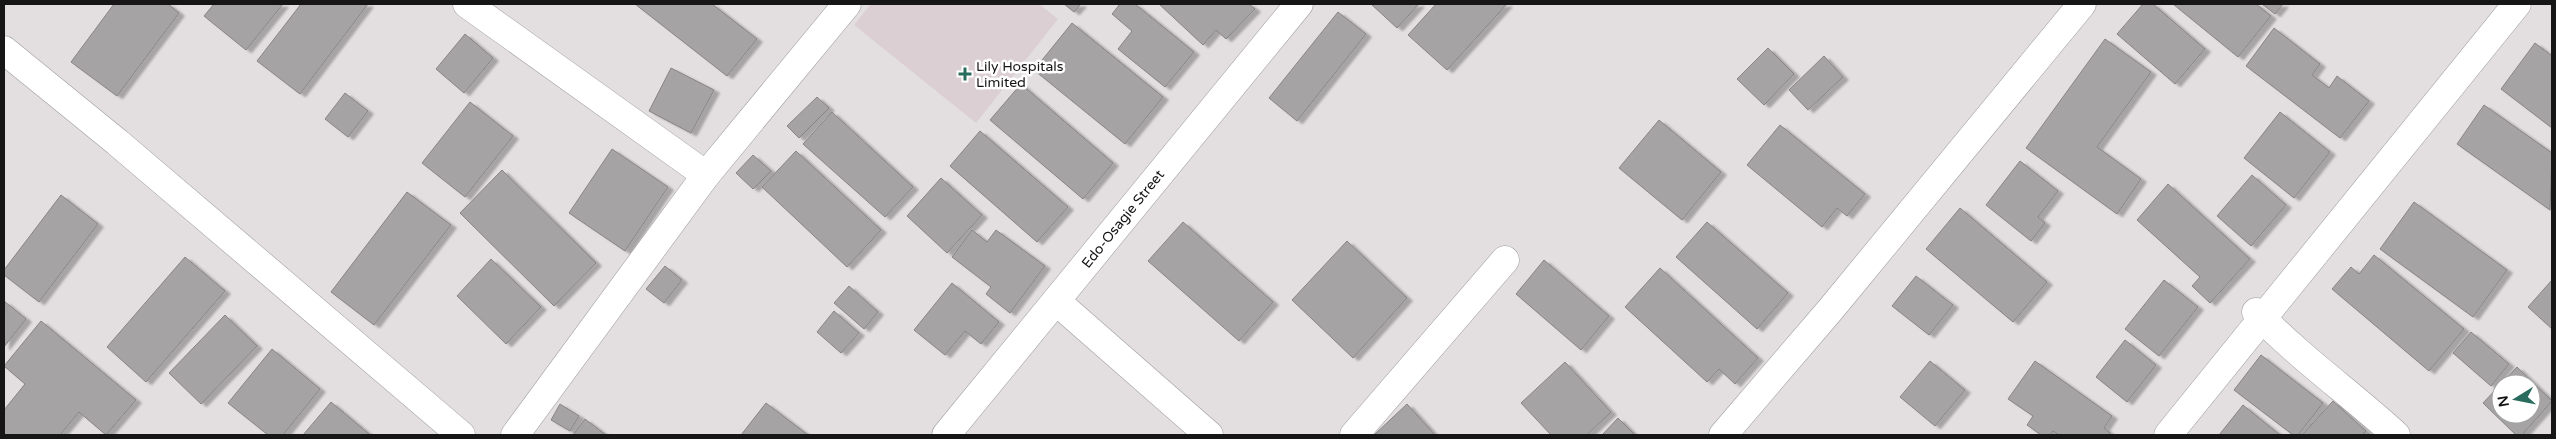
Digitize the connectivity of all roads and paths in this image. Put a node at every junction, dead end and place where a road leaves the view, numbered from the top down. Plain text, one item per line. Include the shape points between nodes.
1 (467, 4) edge
2 (847, 4) edge
3 (1299, 4) edge
4 (2082, 4) edge
5 (2517, 4) edge
6 (4, 50) edge
7 (706, 175) junction
8 (1505, 260) dead end
9 (1056, 301) junction
10 (2256, 312) dead end
11 (460, 435) edge
12 (515, 435) edge
13 (946, 435) edge
14 (1209, 435) edge
15 (1354, 435) edge
16 (1722, 435) edge
17 (2168, 435) edge
18 (2396, 435) edge

1 - 7 street
2 - 7 street
3 - 9 street, Edo-Osagie Street
4 - 16 street via 1831,309
5 - 17 street
6 - 11 street via 117,142
7 - 12 street
8 - 15 street
9 - 13 street, Edo-Osagie Street
9 - 14 street
10 - 18 street via 2287,344

